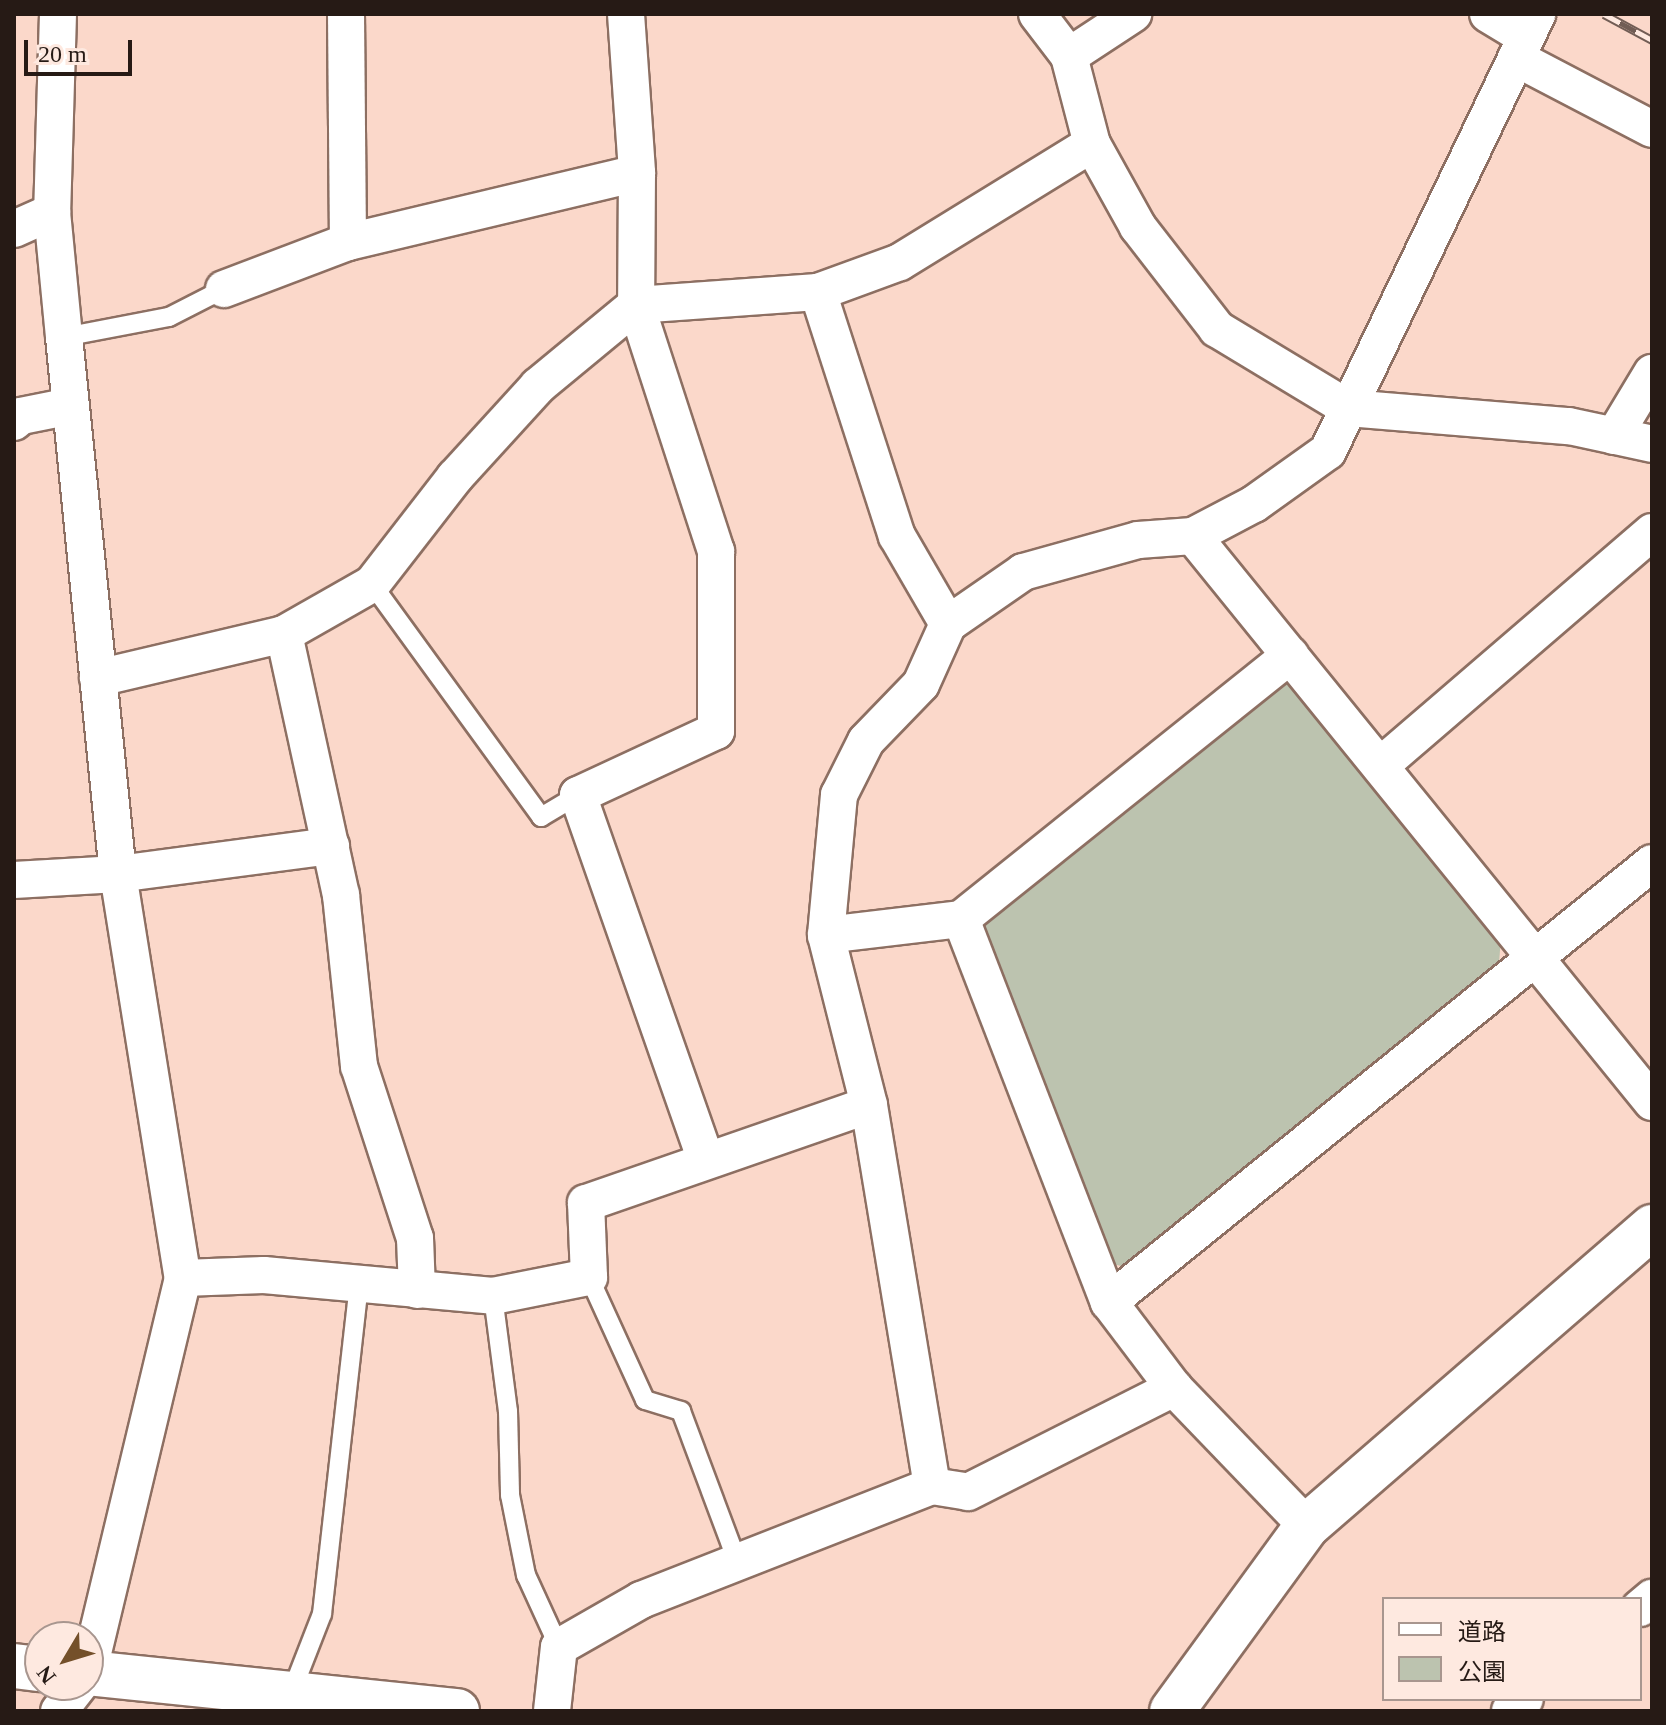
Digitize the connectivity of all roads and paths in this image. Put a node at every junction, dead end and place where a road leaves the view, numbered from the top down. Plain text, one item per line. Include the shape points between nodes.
1 (58, 14) edge
2 (346, 14) edge
3 (626, 14) edge
4 (1037, 14) edge
5 (1133, 14) edge
6 (1488, 14) edge
7 (1526, 36) edge
8 (1069, 56) junction
9 (1652, 129) edge
10 (1092, 144) junction
11 (637, 173) junction
12 (52, 212) junction
13 (14, 229) edge
14 (348, 242) junction
15 (224, 289) joint
16 (818, 292) junction
17 (636, 305) junction
18 (64, 337) junction
19 (1652, 373) edge
20 (71, 406) junction
21 (1348, 408) junction
22 (14, 422) edge
23 (1614, 436) junction
24 (1652, 444) edge
25 (1652, 532) edge
26 (1193, 536) junction
27 (372, 584) junction
28 (948, 624) junction
29 (284, 634) junction
30 (1290, 655) junction
31 (98, 678) junction
32 (1380, 766) junction
33 (578, 795) junction
34 (331, 846) junction
35 (1652, 863) edge
36 (118, 874) junction
37 (14, 880) edge
38 (961, 919) junction
39 (826, 935) junction
40 (1534, 957) junction
41 (1652, 1102) edge
42 (869, 1105) junction
43 (706, 1160) junction
44 (1652, 1227) edge
45 (589, 1277) junction
46 (183, 1278) junction
47 (359, 1286) junction
48 (417, 1290) junction
49 (493, 1296) junction
50 (1109, 1302) junction
51 (1174, 1388) junction
52 (932, 1486) junction
53 (1307, 1526) junction
54 (737, 1561) junction
55 (101, 1621) edge
56 (559, 1647) junction
57 (104, 1675) edge
58 (288, 1703) edge
59 (457, 1711) edge
60 (552, 1711) edge
61 (1172, 1711) edge

1 - 12 street
2 - 14 street
3 - 11 street
4 - 8 street
5 - 8 street
6 - 7 street
7 - 9 street
7 - 21 street
8 - 10 street
10 - 16 street via 900,262
10 - 21 street via 1138,227 1217,329
11 - 14 street
11 - 17 street
12 - 13 street
12 - 18 street
14 - 15 street
15 - 18 lane via 169,317
16 - 17 street
16 - 28 street via 897,536
17 - 27 street via 538,386 455,477
17 - 33 street via 716,551 716,731
18 - 20 street
19 - 23 street
20 - 22 street
20 - 31 street
21 - 23 street via 1569,426
21 - 26 street via 1328,451 1254,504
23 - 24 street
25 - 32 street
26 - 28 street via 1138,540 1023,572
26 - 30 street
27 - 29 street
27 - 33 lane via 541,817
28 - 39 street via 921,684 866,741 839,795
29 - 31 street
29 - 34 street
30 - 32 street
30 - 38 street
31 - 36 street
32 - 40 street
33 - 43 street
34 - 36 street
34 - 48 street via 359,1066 415,1238
35 - 40 street
36 - 37 street
36 - 46 street
38 - 39 street
38 - 50 street
39 - 42 street
40 - 41 street
40 - 50 street
42 - 43 street
42 - 52 street
43 - 45 street via 586,1203
44 - 53 street
45 - 49 street
45 - 54 lane via 645,1400 681,1411
46 - 47 street via 264,1275
46 - 55 street
47 - 48 street
47 - 58 lane via 322,1614
48 - 49 street
49 - 56 lane via 508,1411 510,1495 526,1575
50 - 51 street
51 - 52 street via 968,1492
51 - 53 street
52 - 54 street
53 - 61 street
54 - 56 street via 641,1600
56 - 60 street
57 - 58 street
58 - 59 street

